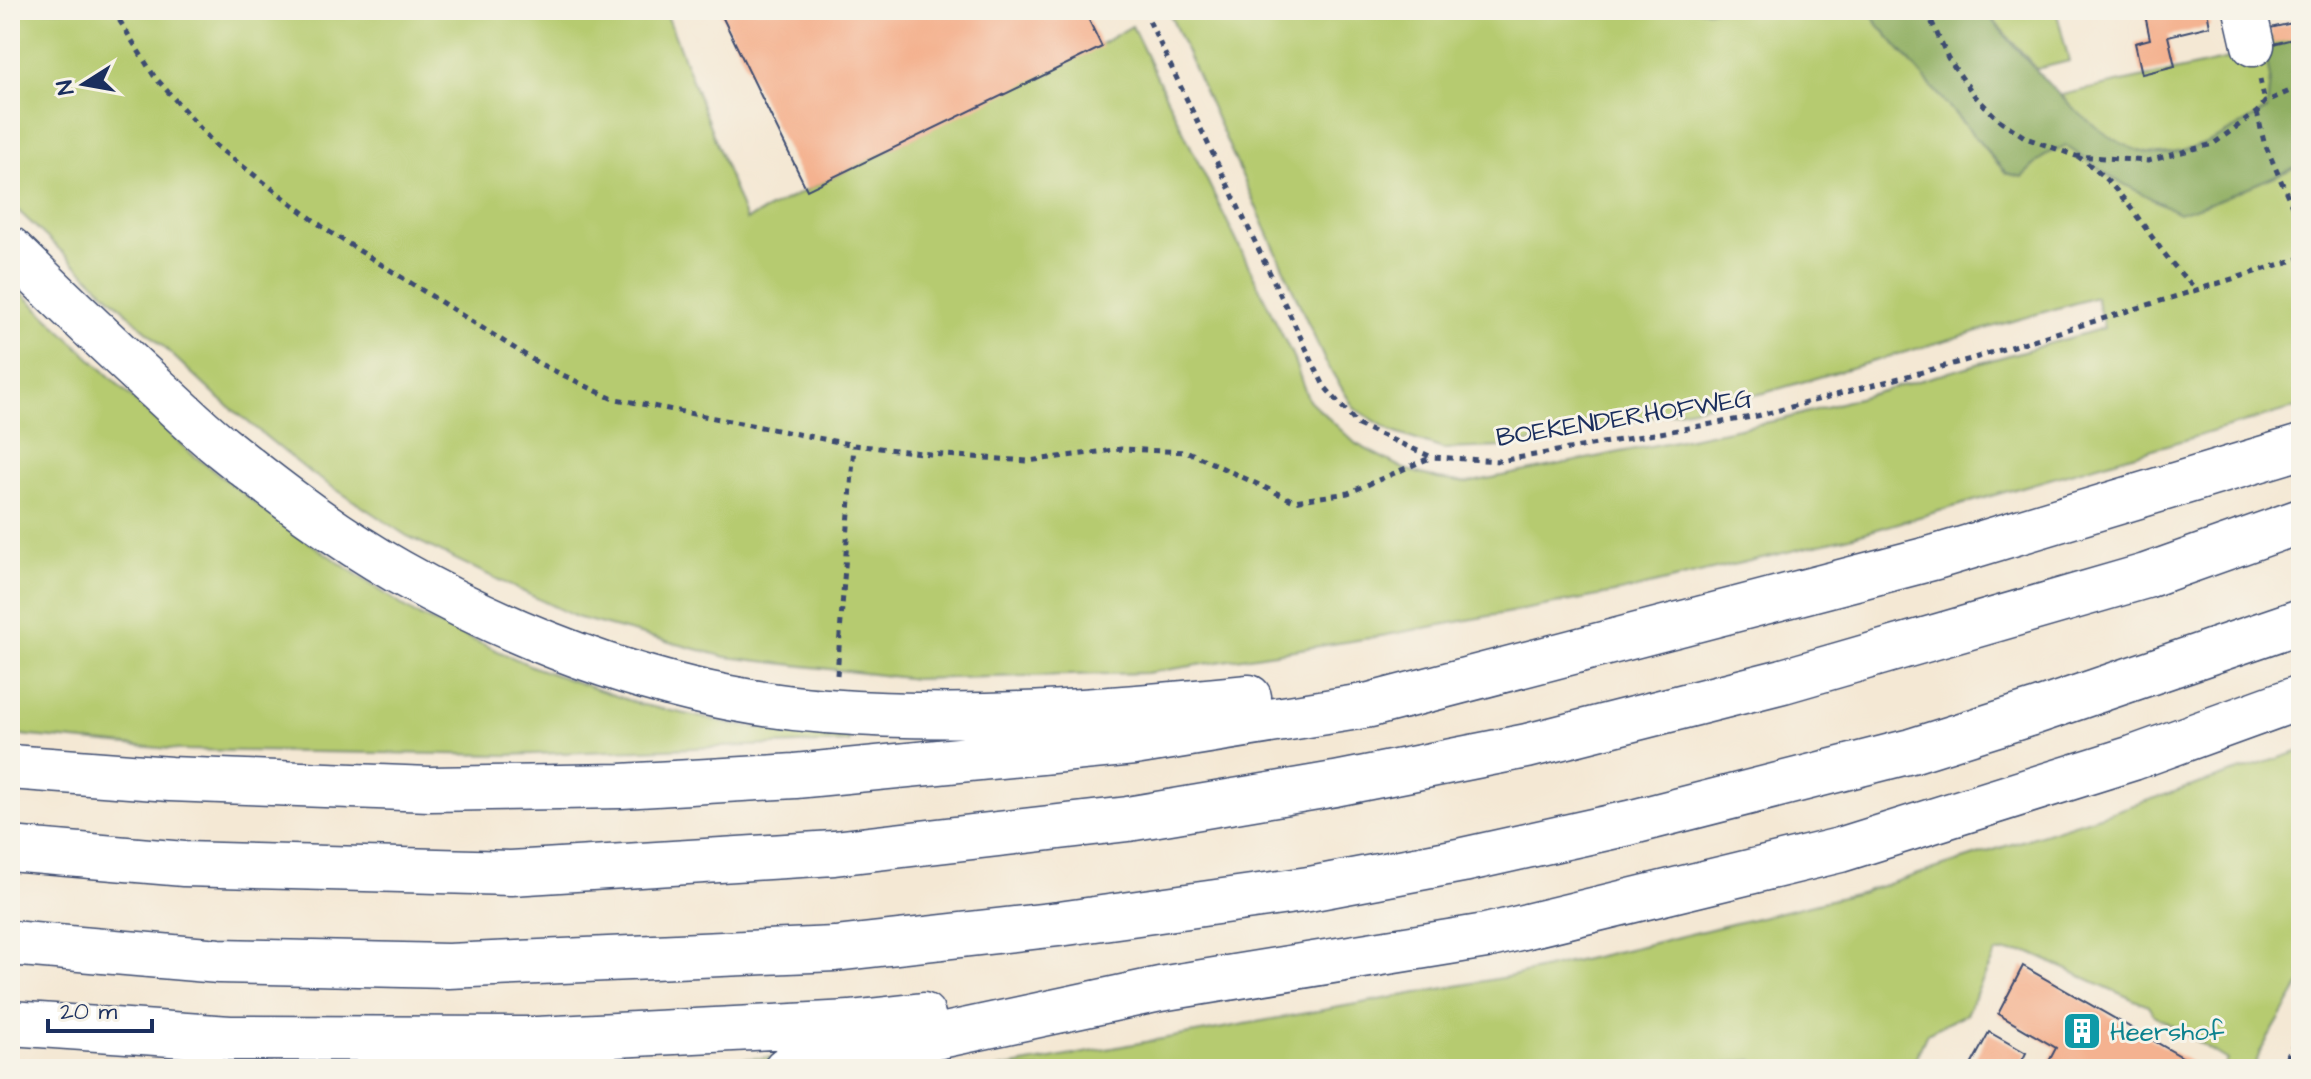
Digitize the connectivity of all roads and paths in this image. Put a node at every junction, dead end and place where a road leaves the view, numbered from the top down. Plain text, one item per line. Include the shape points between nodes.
1 (113, 10) edge
2 (1144, 10) edge
3 (1930, 10) edge
4 (2301, 86) edge
5 (2257, 112) junction
6 (2076, 156) junction
7 (2301, 226) edge
8 (10, 249) edge
9 (2301, 258) edge
10 (2195, 288) junction
11 (854, 445) junction
12 (2301, 447) edge
13 (1432, 457) junction
14 (2301, 521) edge
15 (2301, 621) edge
16 (1506, 670) junction
17 (2301, 697) edge
18 (833, 711) junction
19 (10, 767) edge
20 (10, 849) edge
21 (10, 943) edge
22 (1160, 989) junction
23 (10, 1023) edge
24 (2301, 1029) edge
25 (786, 1069) edge
26 (2281, 1069) edge

1 - 11 path via 154,76 216,146 328,231 538,363 611,398
2 - 13 path, BOEKENDERHOFWEG via 1324,386 1358,425
3 - 6 path via 1948,58 1974,95 2026,138
4 - 5 path via 2265,102
5 - 6 path via 2213,144 2148,161
5 - 7 path via 2264,142
6 - 10 path via 2122,194 2172,267
8 - 18 highway via 220,446 397,571 477,613 631,672 705,693
9 - 10 path, BOEKENDERHOFWEG
10 - 13 path, BOEKENDERHOFWEG via 1971,359 1757,416 1500,461
11 - 13 path via 1028,461 1121,449 1188,452 1294,501 1348,493
11 - 18 path
12 - 16 highway via 1936,557
14 - 20 highway via 2146,576 1783,681 1527,746 1128,819 834,853 511,873 184,864
15 - 21 highway via 1911,751 1629,823 1309,889 835,949 448,966 219,961
16 - 18 highway via 1126,709 946,716
16 - 19 highway via 1370,705 1134,743 795,776 430,789
17 - 22 highway via 2133,758 1840,850 1486,936
22 - 23 highway via 850,1023 537,1039 230,1038
22 - 25 highway
24 - 26 path

